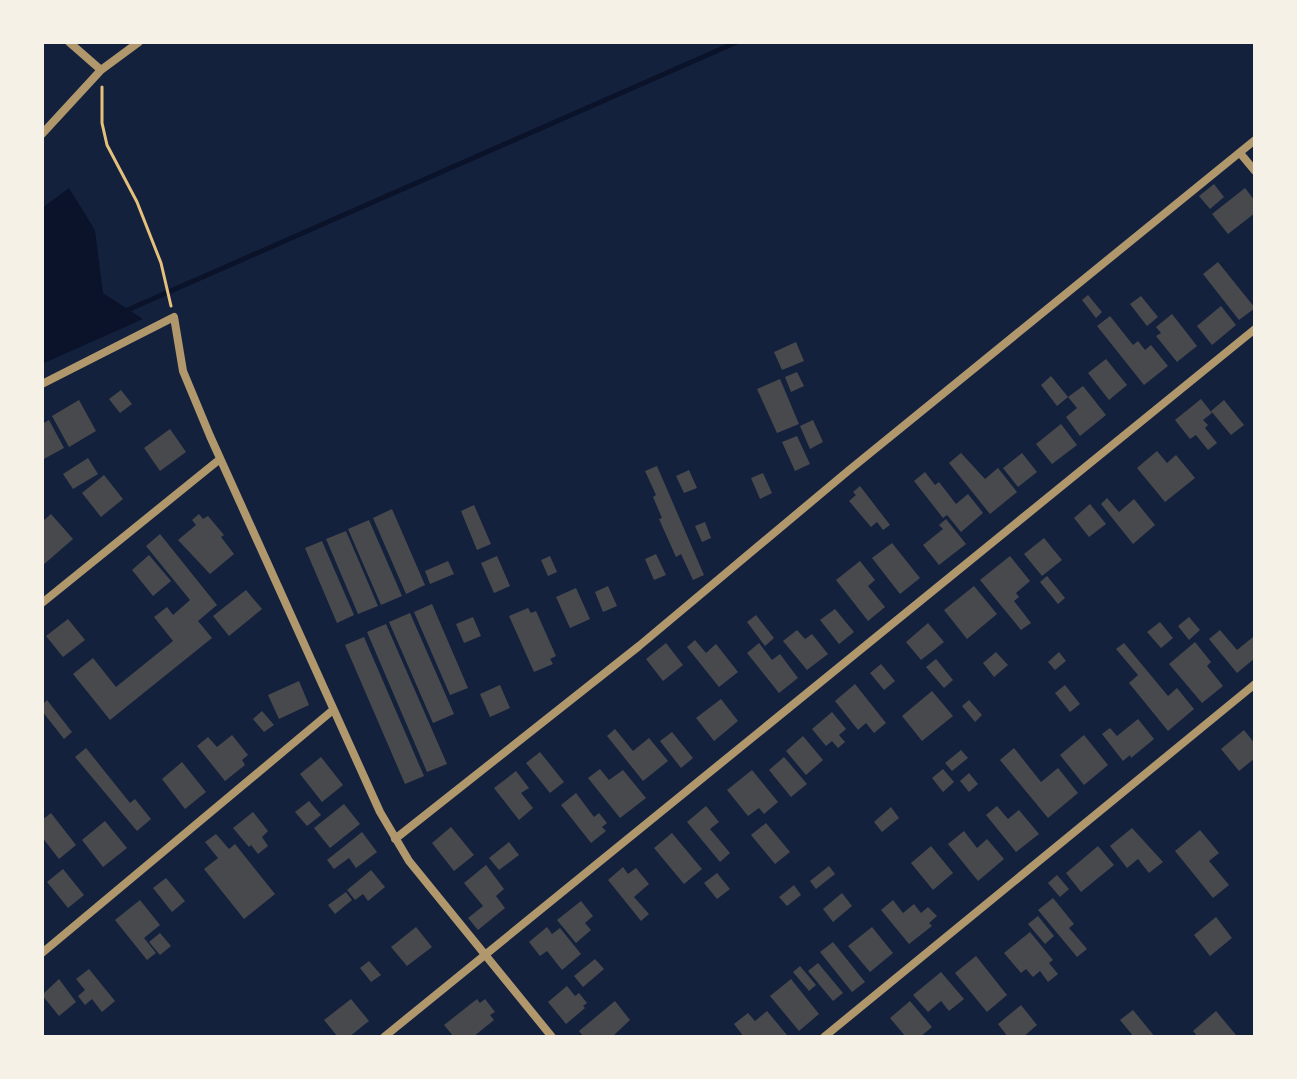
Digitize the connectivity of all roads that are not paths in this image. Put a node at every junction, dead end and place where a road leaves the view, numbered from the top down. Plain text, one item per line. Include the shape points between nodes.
1 (69, 42) edge
2 (139, 42) edge
3 (101, 70) junction
4 (42, 134) edge
5 (1255, 140) edge
6 (1240, 153) junction
7 (1255, 171) edge
8 (1255, 329) edge
9 (42, 384) edge
10 (220, 459) junction
11 (42, 603) edge
12 (1255, 684) edge
13 (333, 710) junction
14 (395, 839) junction
15 (42, 953) edge
16 (486, 954) junction
17 (384, 1037) edge
18 (552, 1037) edge
19 (824, 1037) edge

1 - 3 street
2 - 3 street
3 - 4 street
5 - 6 street
6 - 7 street
6 - 14 street
8 - 16 street
9 - 10 street via 174,317 183,371
10 - 11 street
10 - 13 street
12 - 19 street
13 - 14 street
13 - 15 street
14 - 16 street
16 - 17 street
16 - 18 street

